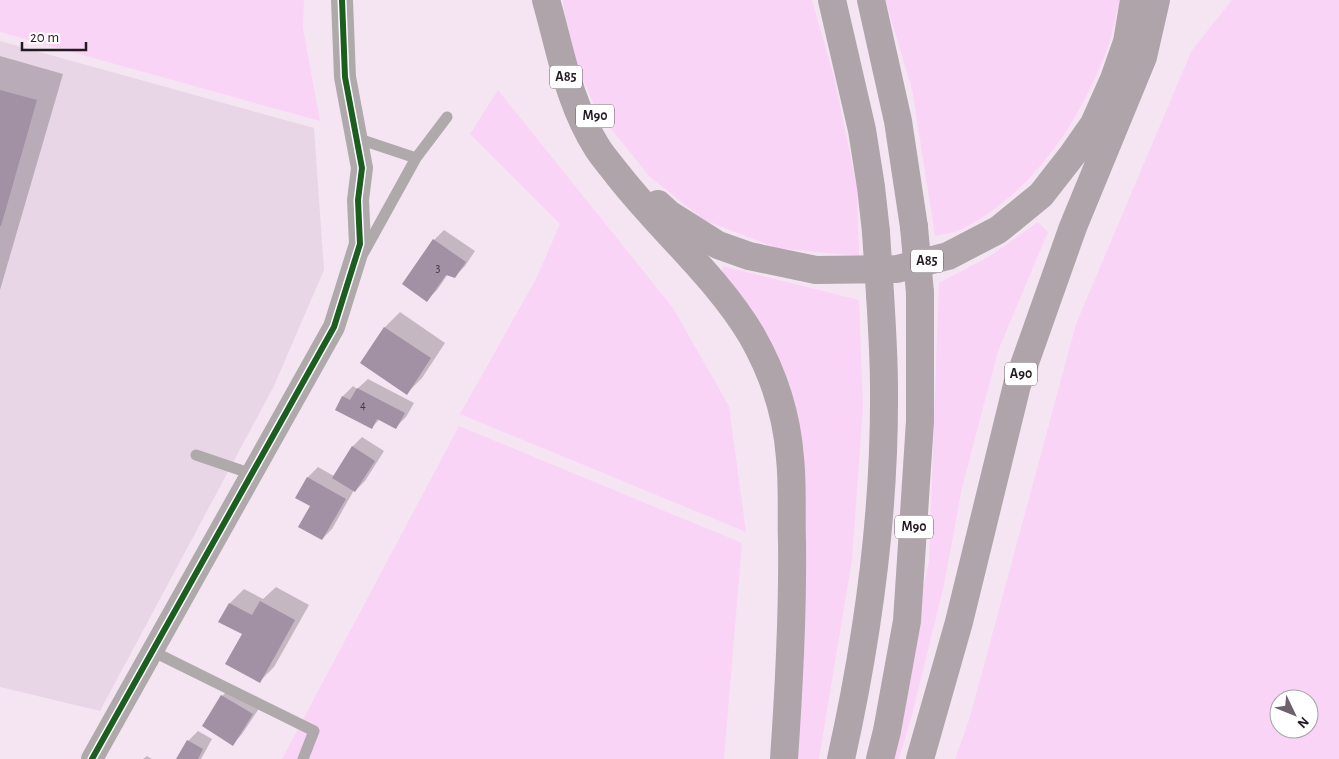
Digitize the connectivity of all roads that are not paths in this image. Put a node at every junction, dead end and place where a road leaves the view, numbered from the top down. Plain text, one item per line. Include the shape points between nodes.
1 (342, 0) edge
2 (546, 0) edge
3 (557, 0) edge
4 (832, 0) edge
5 (871, 0) edge
6 (1134, 0) edge
7 (1156, 0) edge
8 (448, 117) dead end
9 (356, 138) junction
10 (598, 150) junction
11 (416, 158) junction
12 (669, 214) junction
13 (349, 280) junction
14 (196, 455) dead end
15 (252, 474) junction
16 (152, 651) junction
17 (92, 759) edge
18 (303, 759) edge
19 (784, 759) edge
20 (841, 759) edge
21 (880, 759) edge
22 (920, 759) edge

1 - 9 street via 345,77
2 - 10 highway, A85 via 561,64 576,108
3 - 12 highway, M90 via 569,61 593,112 630,170
4 - 20 highway, M90, bridge via 862,130 871,187 884,388 874,576 856,694
5 - 21 highway, M90, bridge via 908,177 920,293 920,421 907,621
6 - 12 highway, A85 via 1126,42 1114,79 1094,124 1073,154 1041,195 998,230 948,256 898,268 816,270 749,256 718,245
7 - 22 highway, A90 via 1143,57 1073,227 1017,384 959,622
8 - 11 lane
9 - 11 lane
9 - 13 street via 362,168 358,200 360,244
10 - 12 highway, A85
10 - 19 highway via 731,306 752,336 770,372 784,416 790,459 793,596
11 - 13 lane
13 - 15 street via 334,327
14 - 15 lane
15 - 16 street
16 - 17 street
16 - 18 lane via 314,731

